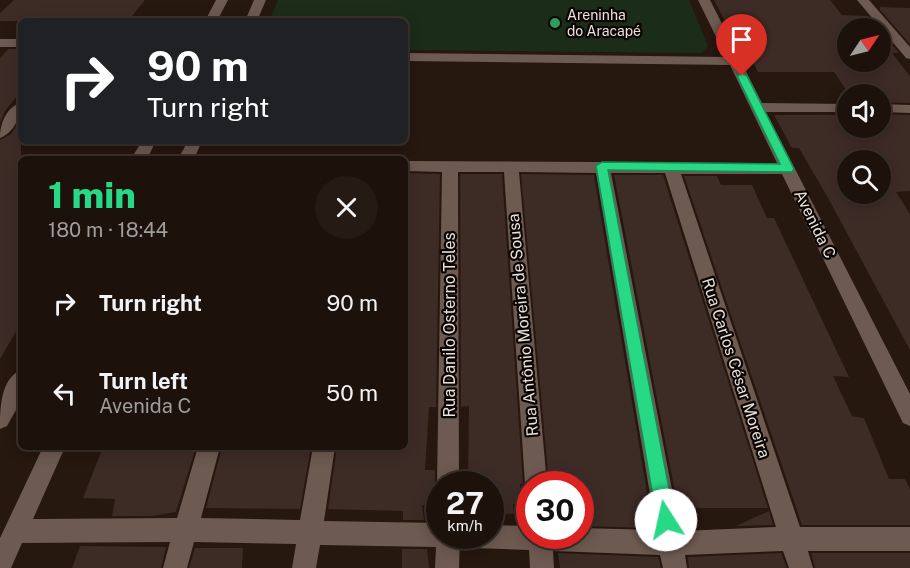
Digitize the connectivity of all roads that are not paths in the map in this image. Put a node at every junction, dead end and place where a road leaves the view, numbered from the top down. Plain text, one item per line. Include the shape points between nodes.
1 (222, 0) edge
2 (260, 0) edge
3 (705, 0) edge
4 (862, 0) edge
5 (213, 18) edge
6 (252, 18) edge
7 (0, 43) edge
8 (18, 43) edge
9 (910, 55) edge
10 (408, 57) edge
11 (734, 61) junction
12 (756, 107) junction
13 (837, 108) edge
14 (891, 108) edge
15 (910, 109) edge
16 (18, 110) edge
17 (0, 133) edge
18 (408, 166) edge
19 (450, 166) junction
20 (511, 166) junction
21 (602, 166) junction
22 (671, 167) junction
23 (788, 169) junction
24 (18, 386) edge
25 (910, 416) edge
26 (0, 419) edge
27 (53, 450) edge
28 (208, 450) edge
29 (324, 450) edge
30 (448, 471) edge
31 (535, 471) edge
32 (185, 530) junction
33 (16, 531) junction
34 (310, 532) junction
35 (426, 535) edge
36 (594, 539) edge
37 (792, 539) junction
38 (910, 539) edge
39 (670, 543) junction
40 (448, 549) edge
41 (541, 549) edge
42 (0, 565) edge
43 (175, 568) edge
44 (304, 568) edge
45 (447, 568) edge
46 (542, 568) edge
47 (675, 568) edge
48 (801, 568) edge

1 - 5 street
2 - 6 street
3 - 11 street, Avenida C
4 - 9 street
7 - 8 street
10 - 11 street
11 - 12 street, Avenida C
12 - 13 street
12 - 23 street, Avenida C
14 - 15 street
16 - 17 street
18 - 19 street
19 - 20 street
19 - 30 street, Rua Danilo Osterno Teles
20 - 21 street
20 - 31 street, Rua Antônio Moreira de Sousa
21 - 22 street
21 - 39 street
22 - 23 street
22 - 37 street, Rua Carlos César Moreira
23 - 25 street, Avenida C
24 - 26 street
27 - 33 street
28 - 32 street
29 - 34 street
32 - 33 street
32 - 34 street
32 - 43 street
33 - 42 street
34 - 35 street
34 - 44 street
36 - 39 street
37 - 38 street
37 - 39 street
37 - 48 street, Rua Carlos César Moreira
39 - 47 street
40 - 45 street
41 - 46 street

